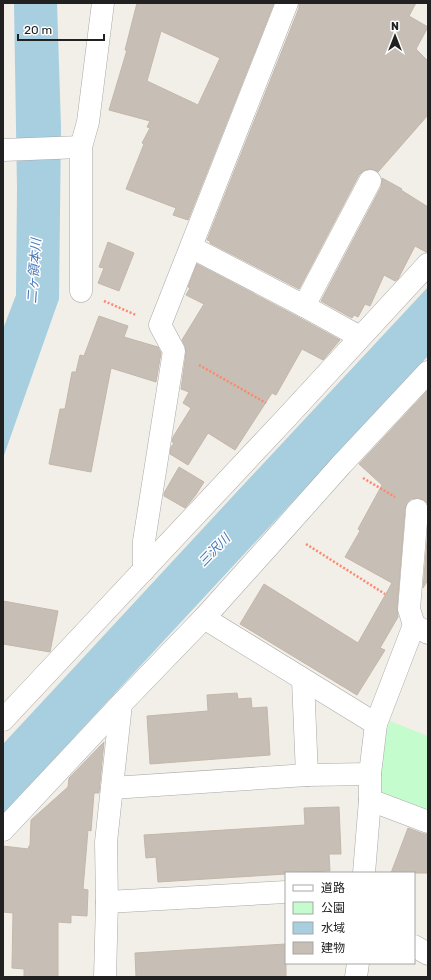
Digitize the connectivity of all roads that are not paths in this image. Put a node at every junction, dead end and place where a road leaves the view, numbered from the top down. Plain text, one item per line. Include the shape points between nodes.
1 (103, 3) edge
2 (287, 3) edge
3 (81, 147) junction
4 (3, 150) edge
5 (370, 181) dead end
6 (191, 247) junction
7 (428, 264) edge
8 (81, 291) road end
9 (304, 306) junction
10 (360, 338) junction
11 (428, 372) edge
12 (417, 510) road end
13 (144, 570) junction
14 (204, 618) junction
15 (417, 622) edge
16 (303, 680) junction
17 (121, 704) junction
18 (3, 720) edge
19 (376, 724) junction
20 (370, 774) junction
21 (307, 775) junction
22 (112, 788) junction
23 (370, 800) junction
24 (428, 822) edge
25 (3, 830) edge
26 (364, 872) edge
27 (285, 892) edge
28 (107, 902) junction
29 (415, 947) edge
30 (428, 954) edge
31 (358, 964) edge
32 (105, 977) edge
33 (356, 977) edge

1 - 3 street via 88,122
2 - 6 street
3 - 4 street
3 - 8 street
5 - 9 street
6 - 9 street
6 - 13 street via 160,325 174,351 144,541
7 - 10 street
9 - 10 street
10 - 13 street
11 - 14 street via 340,465
12 - 15 street
13 - 18 street
14 - 16 street
14 - 17 street
15 - 19 street
16 - 19 street
16 - 21 street
17 - 22 street
17 - 25 street
19 - 20 street
20 - 21 street
20 - 23 street
21 - 22 street
22 - 28 street via 106,842
23 - 24 street
23 - 26 street
27 - 28 street
28 - 32 street
29 - 30 street
31 - 33 street

